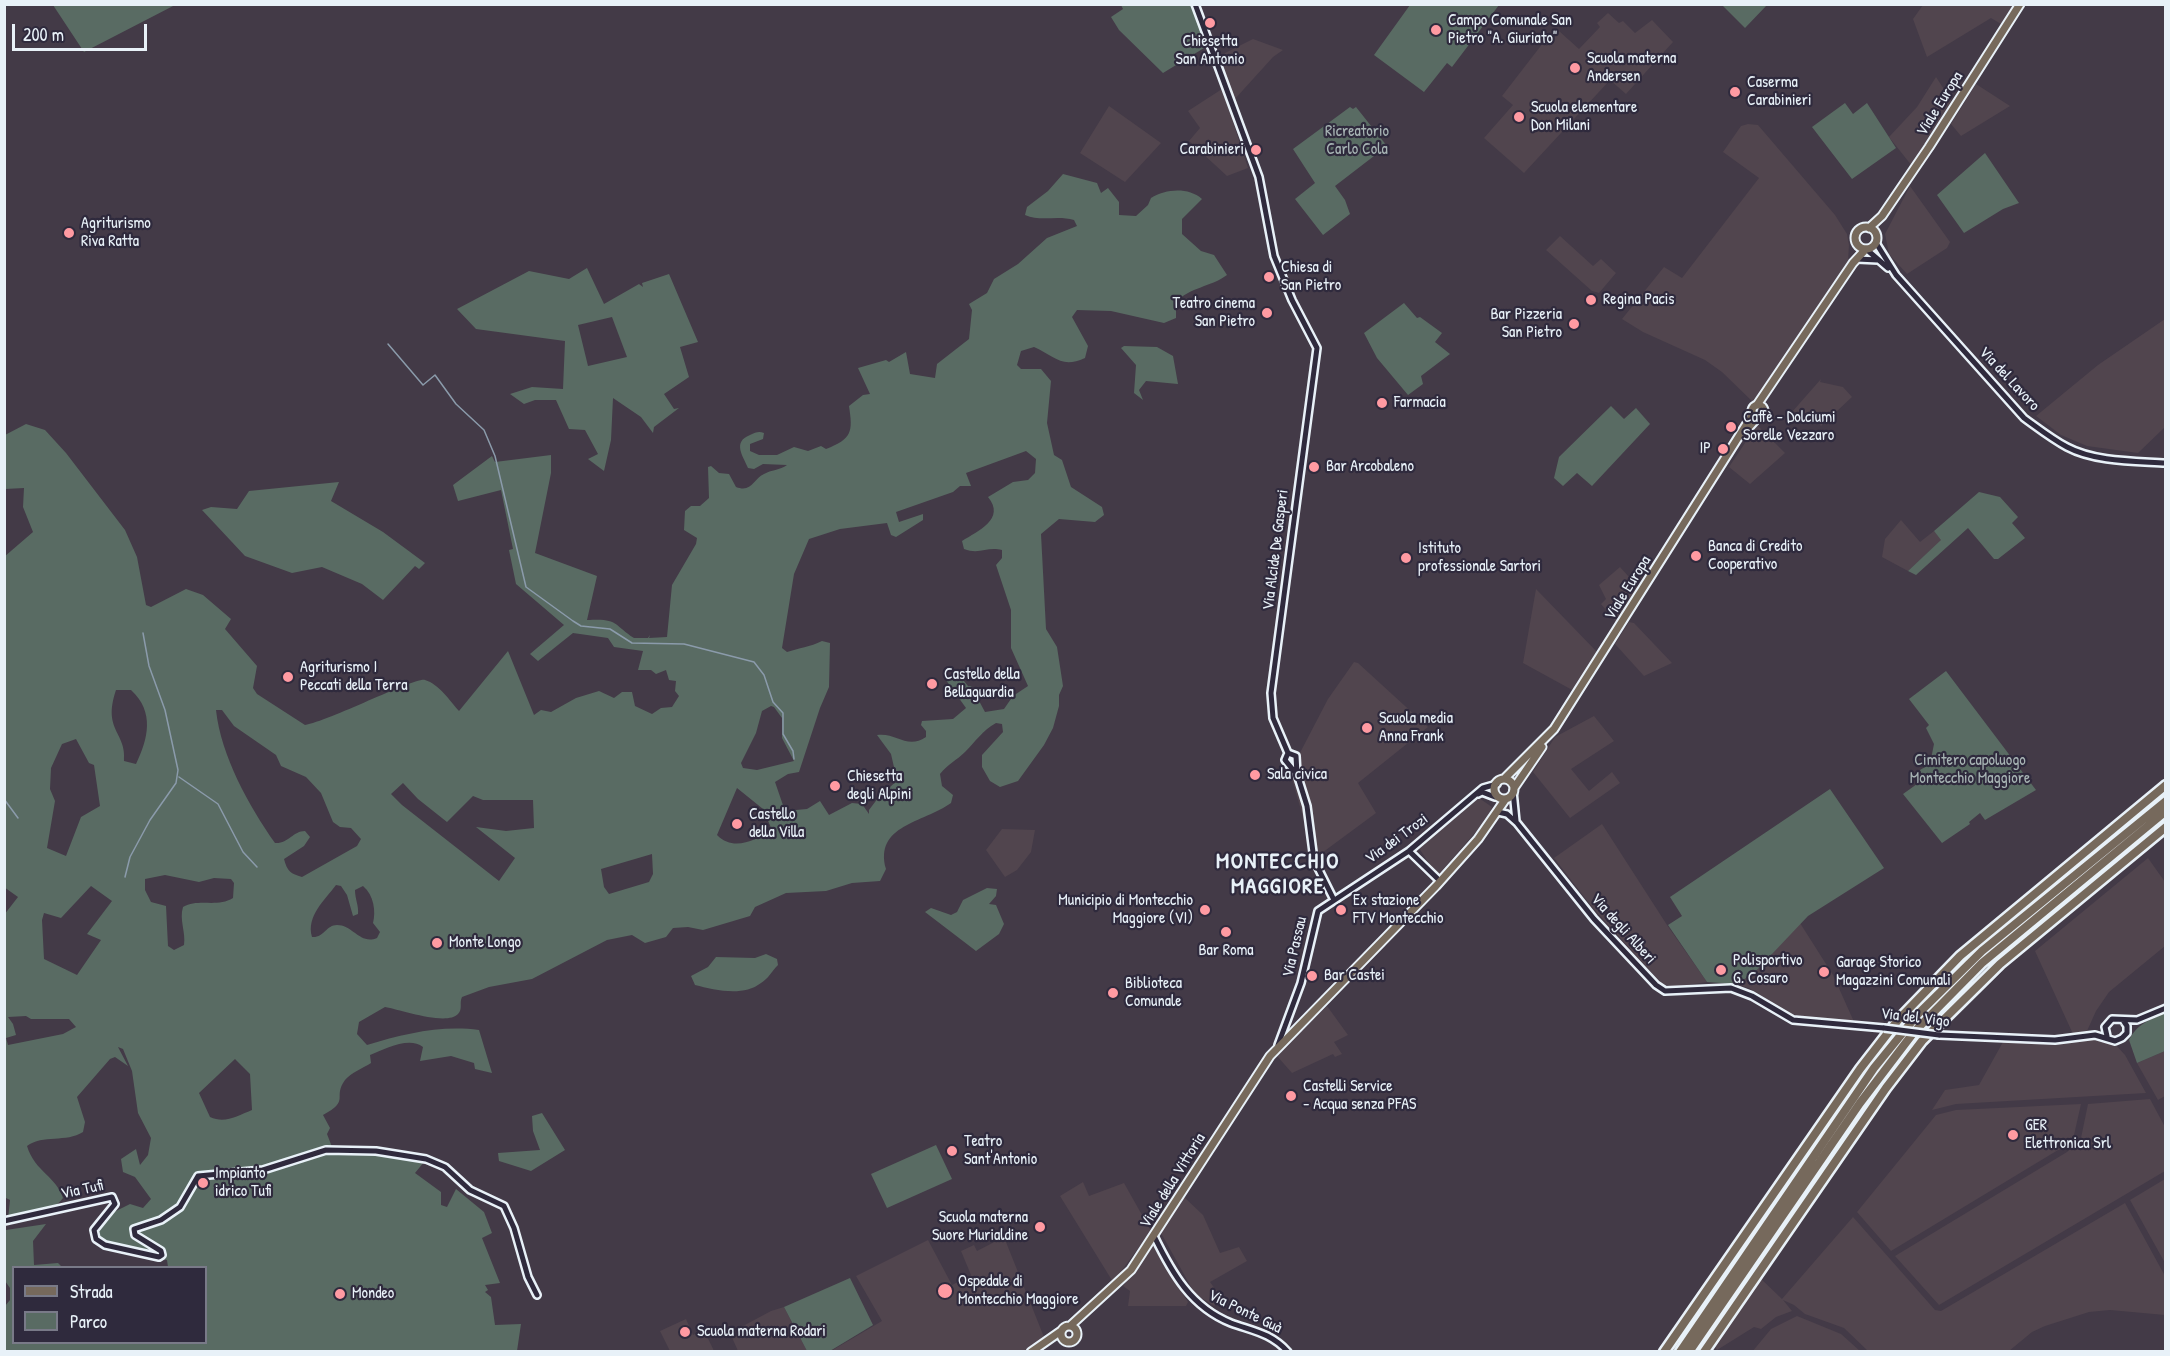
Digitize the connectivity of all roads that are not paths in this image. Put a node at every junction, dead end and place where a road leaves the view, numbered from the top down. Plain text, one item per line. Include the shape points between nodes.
1 (1195, 4) edge
2 (2020, 4) edge
3 (1882, 216) junction
4 (1869, 228) junction
5 (1876, 239) junction
6 (1856, 243) junction
7 (1866, 249) junction
8 (1879, 260) junction
9 (1854, 261) junction
10 (1896, 275) junction
11 (1761, 407) junction
12 (1755, 416) junction
13 (2166, 463) edge
14 (1546, 740) junction
15 (1288, 753) junction
16 (1295, 762) junction
17 (1288, 764) junction
18 (1297, 774) junction
19 (1505, 778) junction
20 (1497, 784) junction
21 (2166, 785) edge
22 (1514, 789) junction
23 (1474, 796) junction
24 (1495, 797) junction
25 (1506, 800) junction
26 (2166, 801) edge
27 (1515, 807) junction
28 (2166, 811) edge
29 (1496, 814) junction
30 (1517, 823) junction
31 (2166, 827) edge
32 (1409, 851) junction
33 (1458, 861) junction
34 (1440, 881) junction
35 (1334, 900) junction
36 (1418, 905) junction
37 (1739, 990) joint
38 (2166, 1008) edge
39 (2122, 1020) junction
40 (2137, 1020) junction
41 (2106, 1023) junction
42 (2127, 1033) junction
43 (2095, 1035) junction
44 (2108, 1038) junction
45 (1276, 1049) junction
46 (4, 1221) edge
47 (1154, 1236) junction
48 (537, 1295) dead end
49 (1080, 1316) junction
50 (1070, 1326) junction
51 (1061, 1331) junction
52 (1077, 1332) junction
53 (1065, 1342) junction
54 (1033, 1350) edge
55 (1288, 1352) edge
56 (1664, 1352) edge
57 (1680, 1352) edge
58 (1689, 1352) edge
59 (1704, 1352) edge

1 - 15 street, Via Alcide De Gasperi via 1260,177 1274,256 1317,348 1271,693 1273,718
2 - 3 main road, Viale Europa
3 - 4 main road, Viale Europa
3 - 5 main road, Viale Europa
4 - 5 main road
4 - 6 main road via 1858,231
5 - 7 main road
5 - 10 street, Via del Lavoro
6 - 7 main road
6 - 9 main road
7 - 8 street, Via del Lavoro
7 - 9 main road
8 - 9 street
8 - 10 street, Via del Lavoro
9 - 11 main road
10 - 13 street, Via del Lavoro via 2024,418 2043,432 2088,454
11 - 12 main road via 1753,409
11 - 12 main road via 1763,415
12 - 14 main road, Viale Europa
14 - 19 main road, Viale Europa
14 - 22 main road, Viale Europa
15 - 16 street via 1294,754
15 - 17 street
16 - 17 street
16 - 18 street
17 - 18 street
18 - 35 street via 1307,806 1314,860
19 - 20 main road, Viale Europa
19 - 22 main road
20 - 23 street, Via dei Trozi
20 - 24 main road
21 - 56 highway via 1960,956 1905,1012 1860,1069
22 - 25 main road, Viale Europa
22 - 27 street
23 - 24 street via 1482,792
23 - 32 street, Via dei Trozi
24 - 25 main road
24 - 29 main road
25 - 27 street
25 - 29 main road, Viale Europa
26 - 57 highway via 1982,951 1913,1019 1865,1081
27 - 30 street
28 - 58 highway via 1983,963 1920,1025 1866,1094
29 - 30 street, Via degli Alberi via 1507,814
29 - 33 main road, Viale Europa
30 - 37 street, Via degli Alberi via 1594,919 1656,985 1674,992
31 - 59 highway via 1977,984 1922,1041
32 - 34 street
32 - 35 street, Via dei Trozi
33 - 34 main road, Viale Europa
33 - 36 main road, Viale Europa
34 - 36 main road, Viale Europa
35 - 45 street, Via Passau via 1316,914 1308,960
36 - 45 main road, Viale Europa
37 - 43 street, Via del Vigo, bridge via 1792,1020 1939,1035 2055,1040
38 - 40 street
39 - 40 street
39 - 41 street
39 - 42 street
40 - 42 street
41 - 43 street
41 - 44 street
42 - 44 street via 2119,1040
43 - 44 street, Via del Vigo
45 - 47 main road, Viale della Vittoria
46 - 48 street, Via Tufi via 112,1197 115,1203 94,1230 96,1239 105,1245 159,1257 161,1251 135,1235 134,1229 168,1216 184,1202 195,1178 263,1170 326,1150 418,1157 439,1164 468,1188 504,1206
47 - 49 main road, Viale della Vittoria via 1124,1278
47 - 55 street, Via Ponte Guà via 1183,1288 1203,1309 1262,1332
49 - 50 main road, Viale della Vittoria
49 - 52 main road
50 - 51 main road, Viale della Vittoria
50 - 52 main road
51 - 53 main road
51 - 54 main road, Viale della Vittoria
52 - 53 main road via 1073,1341
53 - 54 main road via 1051,1341

